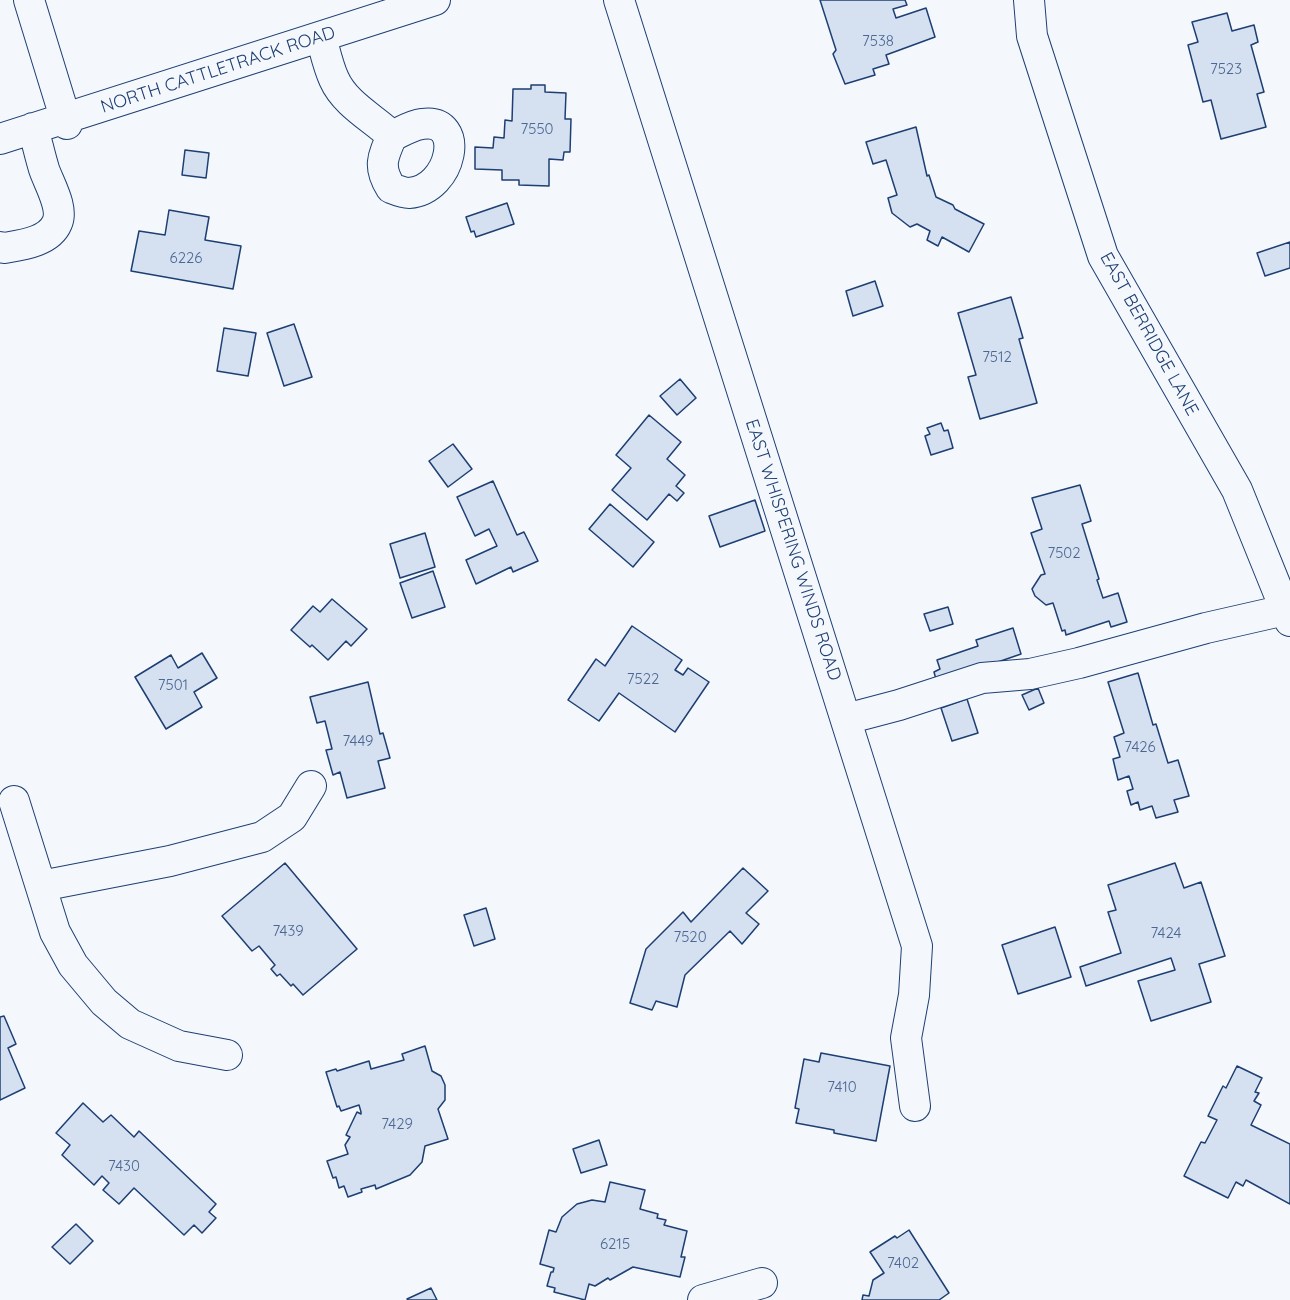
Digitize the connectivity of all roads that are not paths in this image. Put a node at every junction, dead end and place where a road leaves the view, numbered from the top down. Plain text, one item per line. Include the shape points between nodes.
1 (29, 0) edge
2 (435, 0) edge
3 (619, 0) edge
4 (1029, 0) edge
5 (321, 38) junction
6 (66, 121) junction
7 (33, 128) junction
8 (392, 136) dead end
9 (0, 138) edge
10 (0, 247) edge
11 (1288, 616) edge
12 (846, 719) junction
13 (311, 786) dead end
14 (12, 822) edge
15 (41, 886) junction
16 (227, 1055) dead end
17 (915, 1106) dead end
18 (762, 1283) dead end
19 (703, 1300) edge

1 - 6 street
2 - 5 street, NORTH CATTLETRACK ROAD
3 - 12 street, EAST WHISPERING WINDS ROAD
4 - 11 street, EAST BERRIDGE LANE via 1032,36 1103,256 1237,490
5 - 6 street, NORTH CATTLETRACK ROAD
5 - 8 street via 335,81 356,107
6 - 7 street, NORTH CATTLETRACK ROAD
7 - 9 street, NORTH CATTLETRACK ROAD
7 - 10 street via 58,207 58,222 51,232 30,243
11 - 12 street via 1206,628 1030,674 982,678
12 - 17 street, EAST WHISPERING WINDS ROAD via 917,946 906,1038
13 - 15 street via 292,817 262,837 170,861
14 - 15 street
15 - 16 street via 55,932 73,965 104,1002 130,1024 179,1046
18 - 19 street

